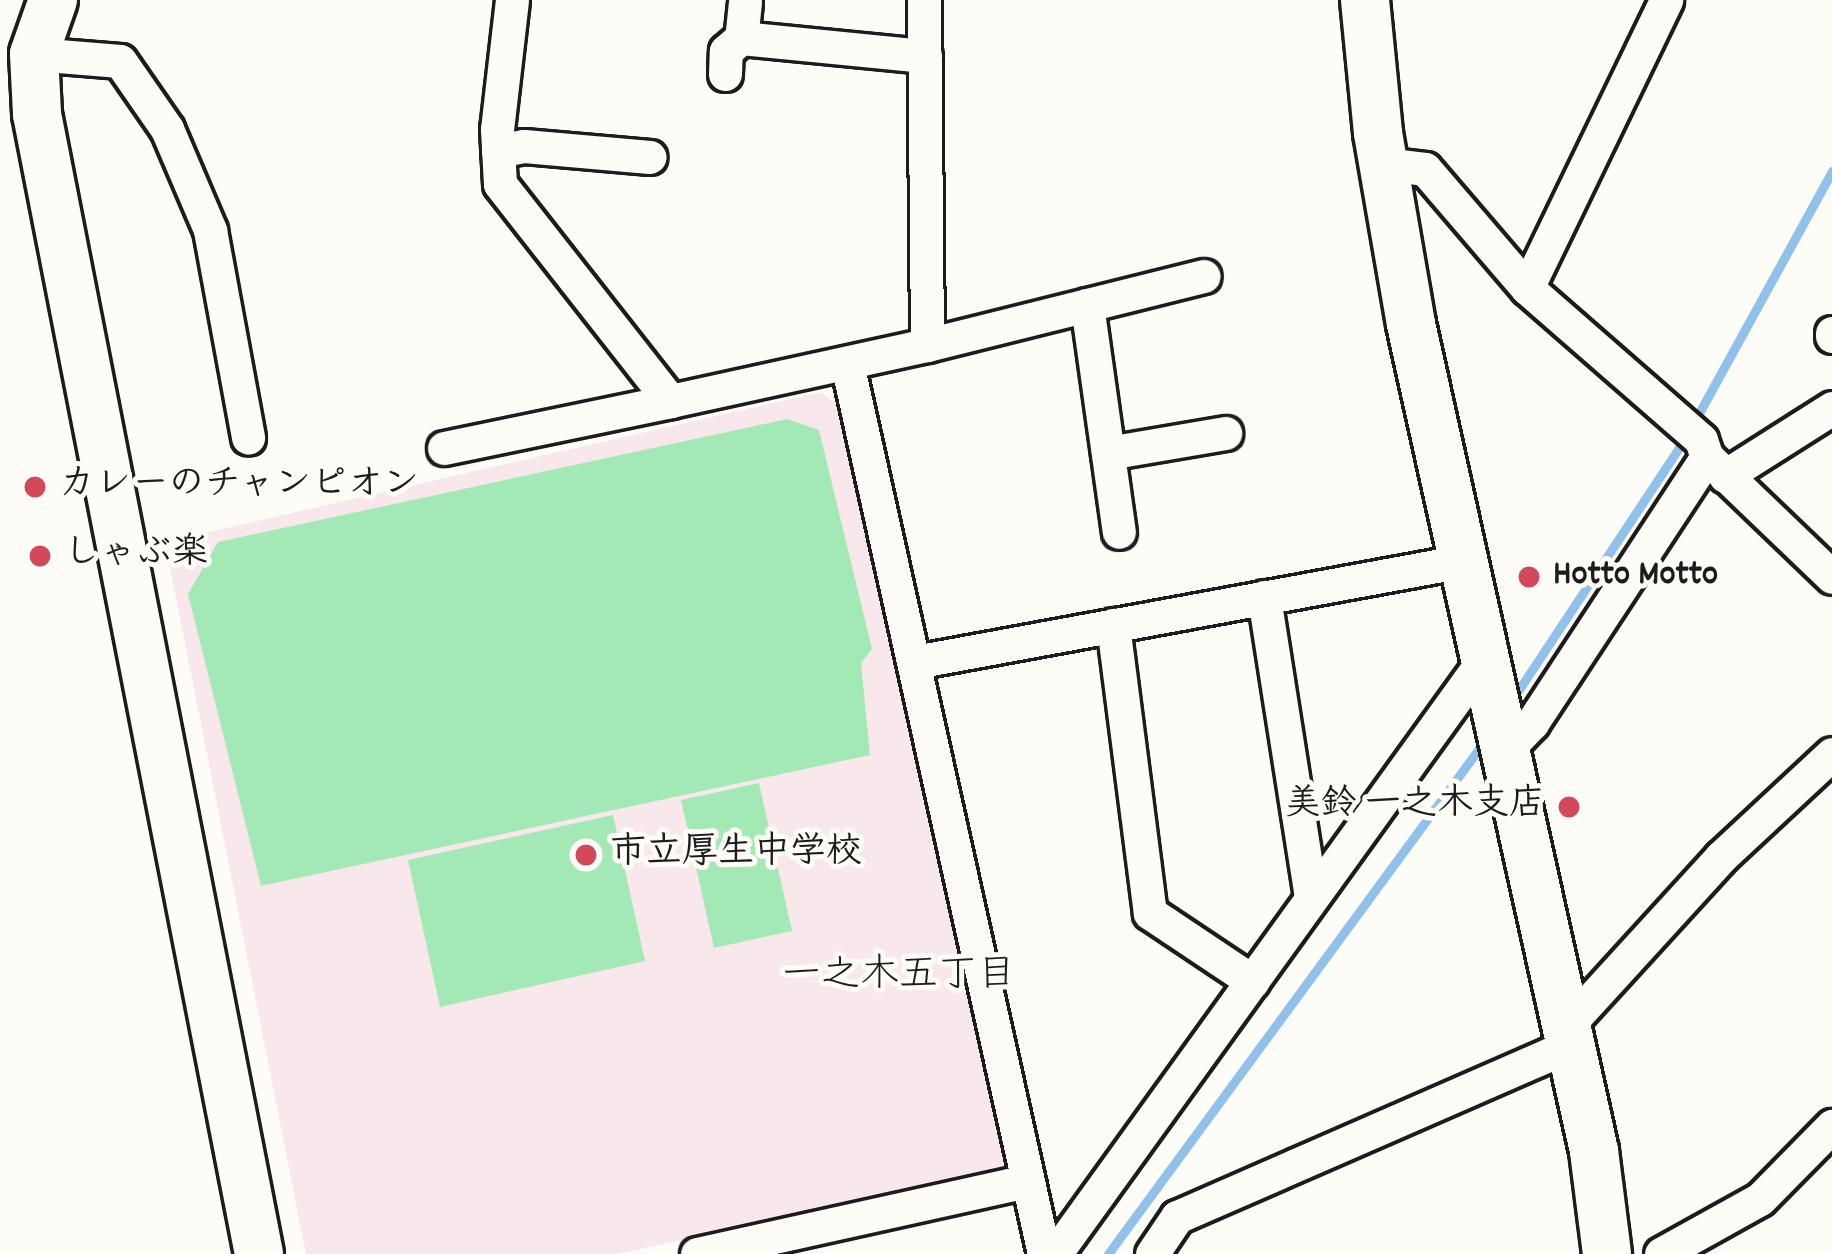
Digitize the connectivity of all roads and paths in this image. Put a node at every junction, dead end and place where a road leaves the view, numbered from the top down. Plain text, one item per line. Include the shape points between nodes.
1 (53, 0) edge
2 (512, 0) edge
3 (924, 0) edge
4 (1365, 0) edge
5 (1666, 0) edge
6 (745, 2) edge
7 (741, 38) junction
8 (34, 54) junction
9 (925, 56) junction
10 (725, 74) dead end
11 (498, 152) junction
12 (650, 157) dead end
13 (1383, 164) junction
14 (1204, 276) dead end
15 (1527, 288) junction
16 (1087, 305) junction
17 (927, 345) junction
18 (847, 363) junction
19 (670, 401) junction
20 (1832, 408) edge
21 (1225, 433) dead end
22 (248, 438) dead end
23 (444, 448) dead end
24 (1701, 449) junction
25 (1108, 453) junction
26 (1119, 532) dead end
27 (1463, 561) junction
28 (1832, 577) edge
29 (1264, 597) junction
30 (1113, 625) junction
31 (915, 662) junction
32 (1488, 674) junction
33 (1505, 749) junction
34 (1832, 754) edge
35 (1311, 897) junction
36 (1252, 980) junction
37 (1568, 1036) junction
38 (1832, 1126) edge
39 (1027, 1181) junction
40 (758, 1247) edge
41 (259, 1254) edge
42 (697, 1254) edge
43 (1044, 1254) edge
44 (1055, 1254) edge
45 (1152, 1254) edge
46 (1607, 1254) edge
47 (1661, 1254) edge

1 - 8 street
2 - 11 street
3 - 9 street
4 - 13 street
5 - 15 street
6 - 7 street
7 - 9 street
7 - 10 street via 726,51
8 - 22 street via 120,61 167,129 210,230
8 - 41 street via 37,114
9 - 17 street
11 - 12 street via 524,146
11 - 19 street via 500,184 514,208
13 - 15 street via 1425,169
13 - 27 street
14 - 16 street
15 - 24 street
16 - 17 street
16 - 25 street
17 - 18 street
18 - 19 street
18 - 31 street
19 - 23 street
20 - 24 street
21 - 25 street
24 - 28 street
24 - 33 street via 1532,723
25 - 26 street
27 - 29 street
27 - 32 street
29 - 30 street
29 - 35 street
30 - 31 street
30 - 36 street via 1150,914
31 - 39 street
32 - 33 street
32 - 35 street
33 - 37 street
34 - 37 street via 1721,856
35 - 36 street
36 - 44 street
37 - 45 street via 1178,1217
37 - 46 street
38 - 47 street via 1760,1199
39 - 40 street
39 - 43 street
40 - 42 street

